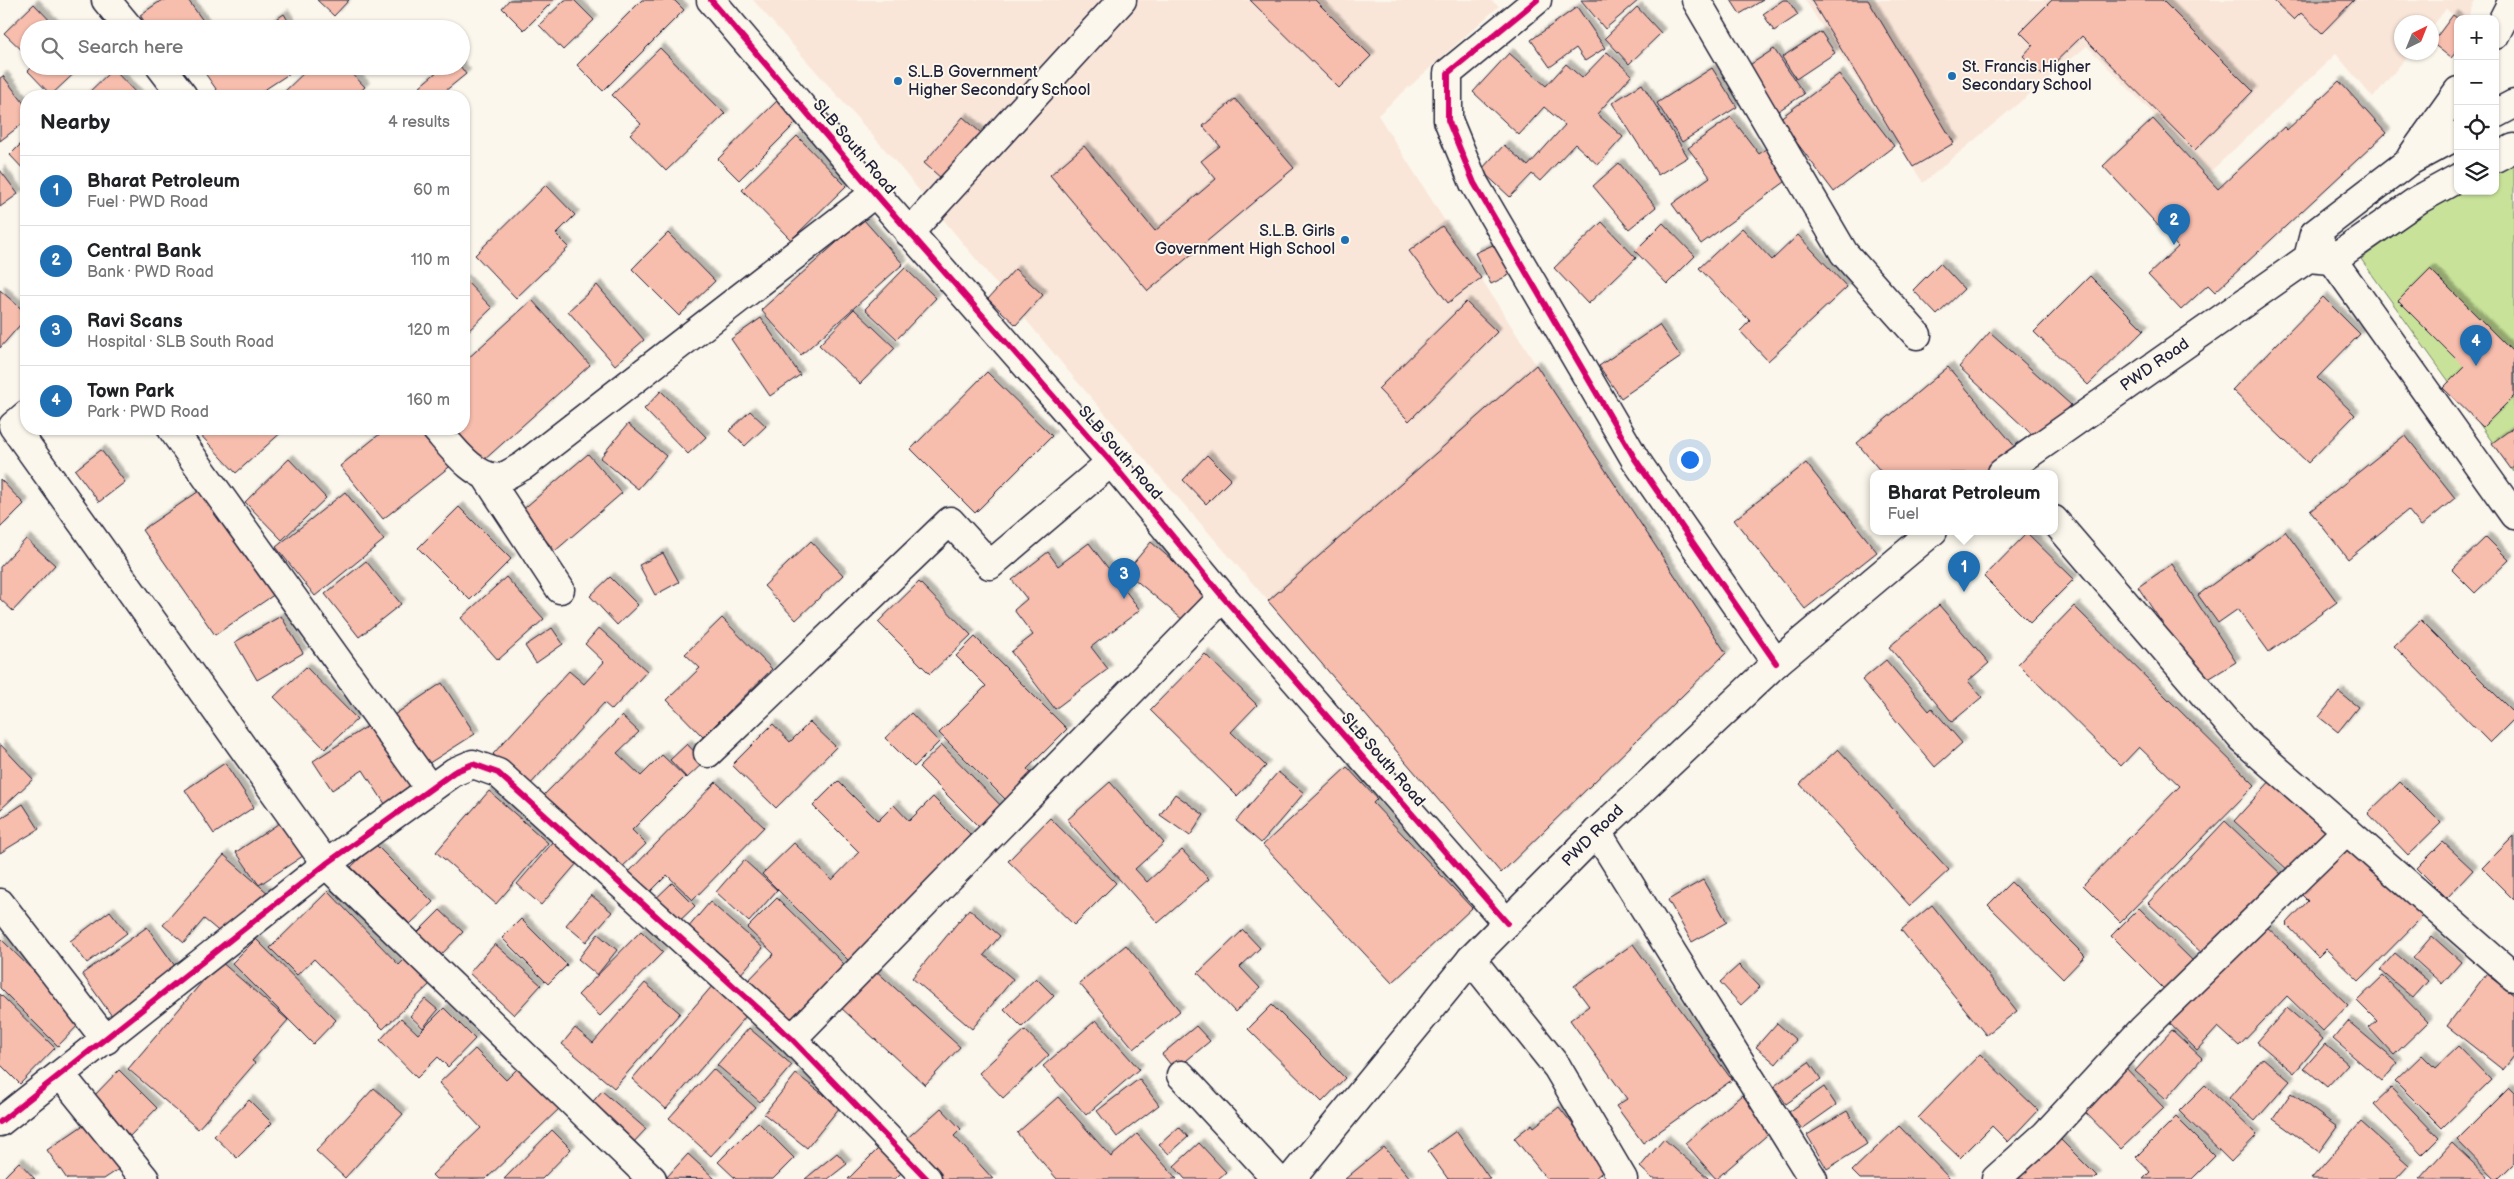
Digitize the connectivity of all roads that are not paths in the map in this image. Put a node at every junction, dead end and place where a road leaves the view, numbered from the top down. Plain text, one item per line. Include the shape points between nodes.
1 (106, 0) edge
2 (711, 0) edge
3 (1122, 0) edge
4 (1537, 0) edge
5 (1696, 0) edge
6 (2513, 0) edge
7 (123, 20) edge
8 (2499, 27) edge
9 (167, 75) edge
10 (178, 90) edge
11 (2454, 97) edge
12 (2514, 104) edge
13 (2499, 112) edge
14 (2454, 136) edge
15 (2514, 148) edge
16 (2499, 156) edge
17 (2408, 162) junction
18 (2454, 180) edge
19 (875, 194) junction
20 (909, 233) junction
21 (2318, 251) junction
22 (1917, 335) dead end
23 (20, 420) edge
24 (176, 435) edge
25 (441, 435) edge
26 (1111, 462) junction
27 (2009, 470) edge
28 (485, 475) junction
29 (2514, 515) edge
30 (2058, 525) edge
31 (1928, 535) edge
32 (560, 589) dead end
33 (1223, 597) junction
34 (1776, 662) junction
35 (708, 753) dead end
36 (430, 789) junction
37 (2347, 830) junction
38 (1596, 832) junction
39 (326, 864) junction
40 (0, 903) edge
41 (1507, 923) junction
42 (1471, 959) junction
43 (2514, 977) edge
44 (792, 1039) junction
45 (106, 1040) junction
46 (61, 1075) junction
47 (1182, 1075) dead end
48 (0, 1122) edge
49 (145, 1179) edge
50 (652, 1179) edge
51 (926, 1179) edge
52 (1277, 1179) edge
53 (1292, 1179) edge
54 (1623, 1179) edge
55 (1812, 1179) edge
56 (1996, 1179) edge

1 - 7 street
2 - 19 street, SLB South Road
3 - 20 street
4 - 34 street via 1448,73 1448,120 1474,183 1636,459
5 - 22 street via 1844,253
6 - 8 street
9 - 10 street
11 - 17 street
12 - 13 street
14 - 17 street, PWD Road
15 - 16 street
17 - 21 street, PWD Road
18 - 21 street, PWD Road
19 - 20 street, SLB South Road
19 - 28 street via 523,466 501,477
20 - 26 street, SLB South Road
21 - 27 street, PWD Road
21 - 29 street
23 - 39 street via 13,426
24 - 36 street
25 - 28 street via 459,457
26 - 33 street, SLB South Road
26 - 35 street via 990,565 950,521
28 - 32 street
30 - 37 street via 2242,740
31 - 34 street, PWD Road
33 - 41 street, SLB South Road
33 - 44 street
34 - 38 street, PWD Road
36 - 39 street
36 - 44 street via 472,764 498,773
37 - 43 street
37 - 56 street via 2143,1030 2045,1135
38 - 41 street, PWD Road
38 - 55 street
39 - 45 street
39 - 50 street
40 - 45 street
41 - 42 street, PWD Road
42 - 53 street, PWD Road
42 - 54 street via 1556,1067
44 - 51 street
45 - 46 street
46 - 48 street
46 - 49 street
47 - 52 street

